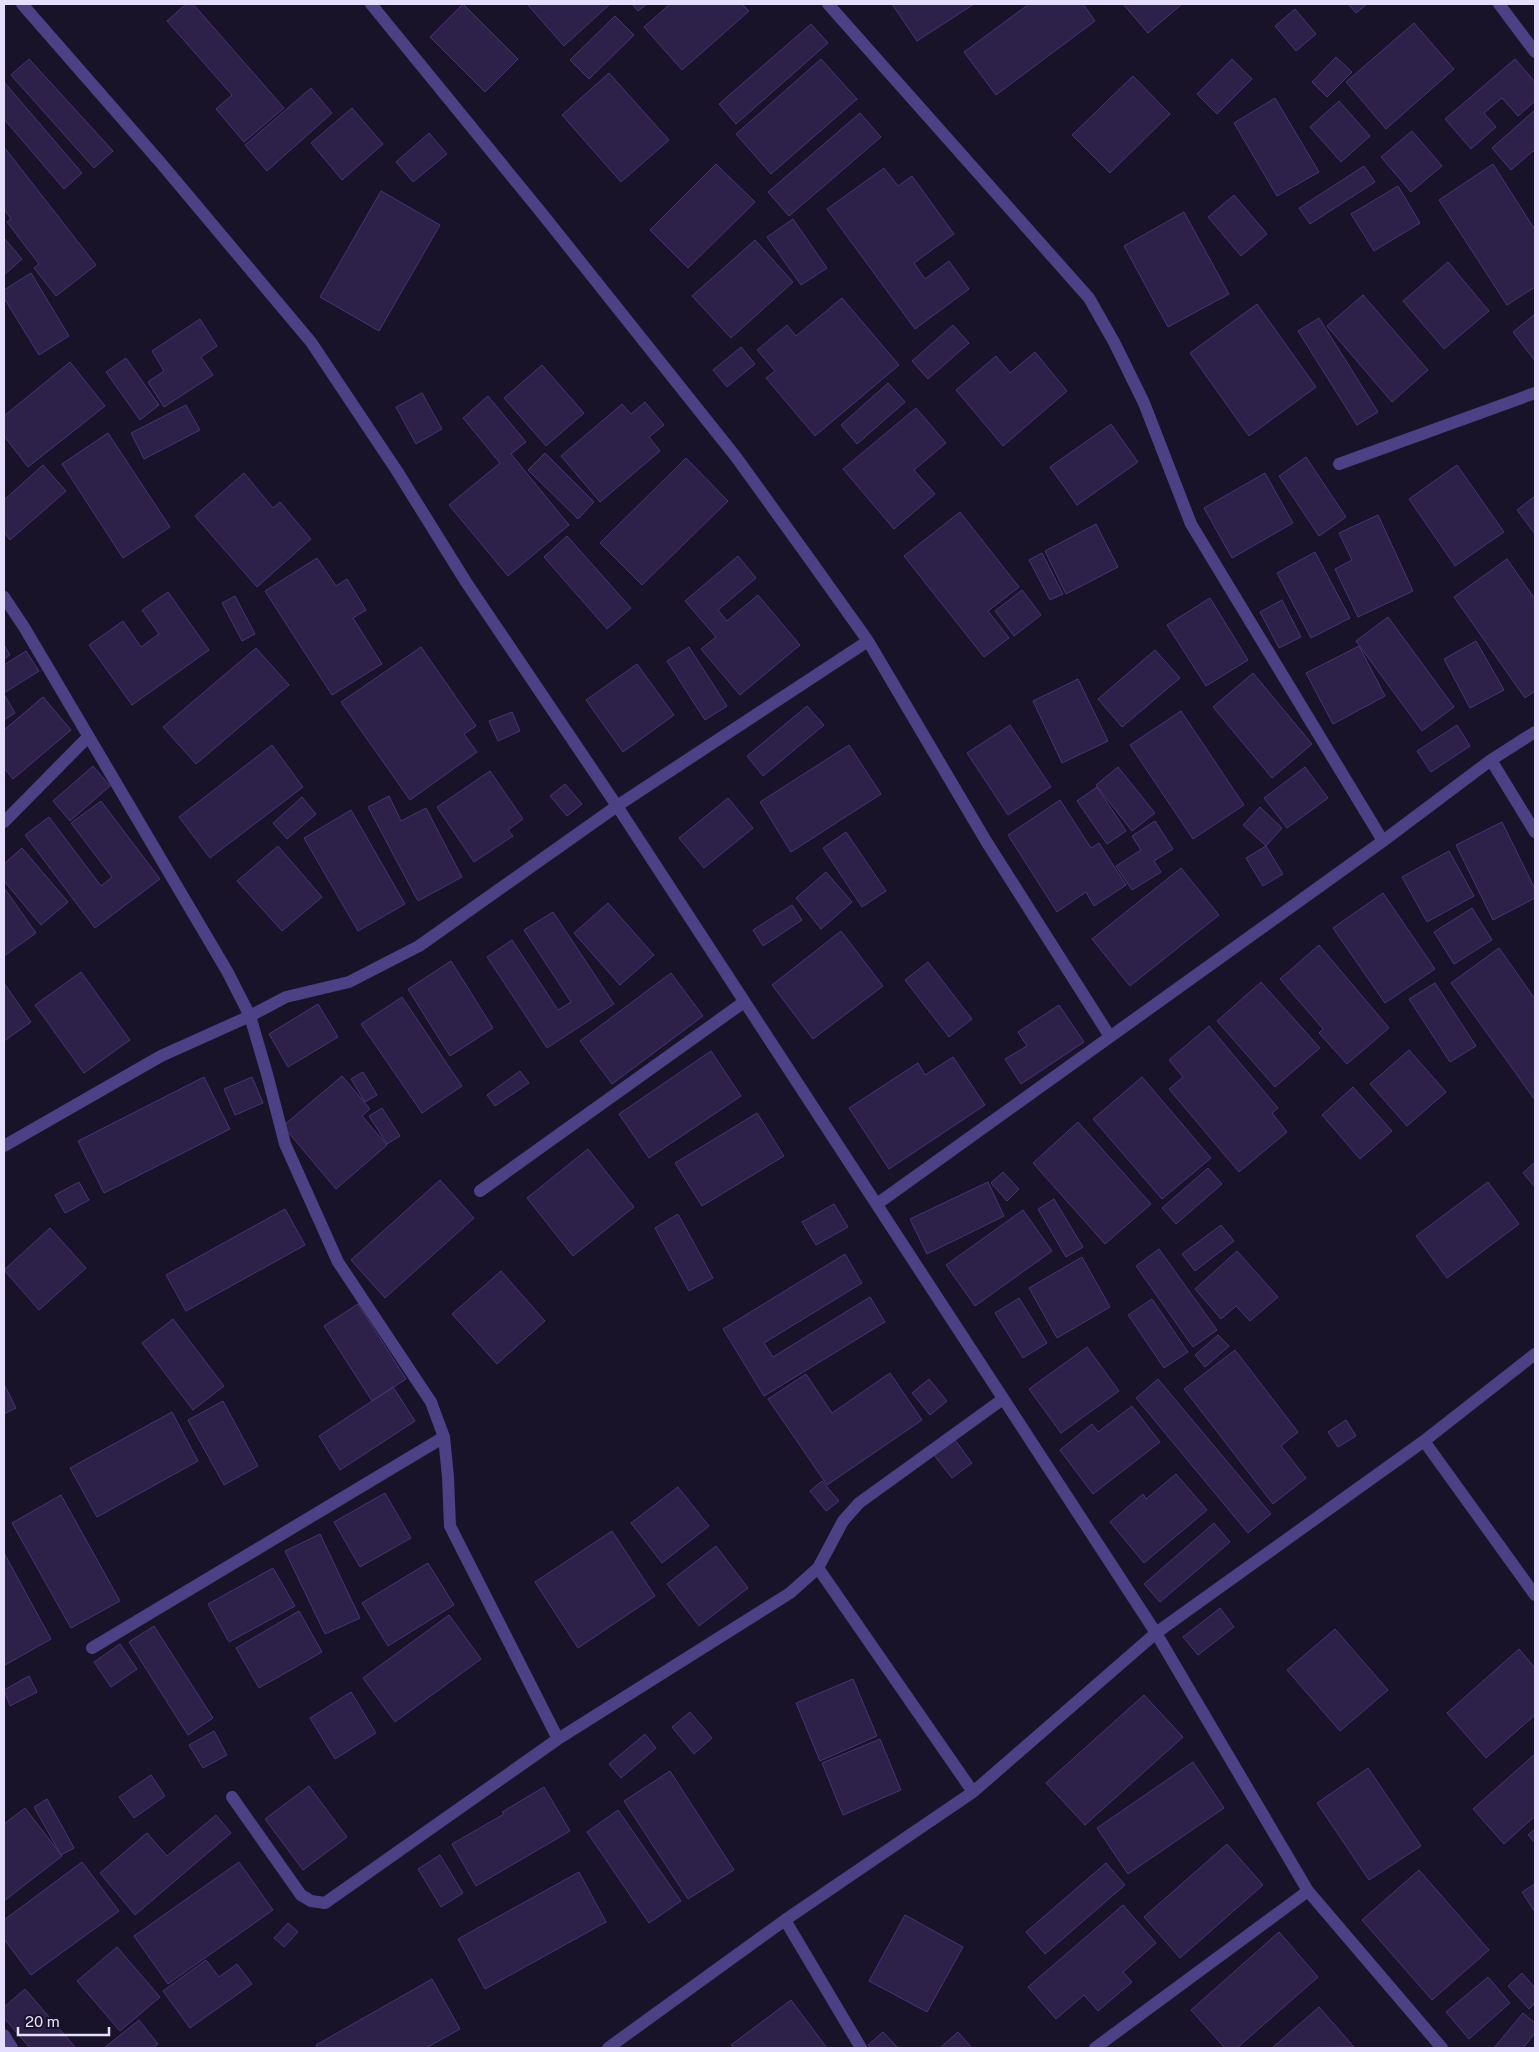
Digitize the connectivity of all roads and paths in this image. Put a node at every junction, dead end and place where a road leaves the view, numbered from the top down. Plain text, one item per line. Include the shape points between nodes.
1 (22, 4) edge
2 (371, 4) edge
3 (828, 4) edge
4 (1499, 4) edge
5 (1535, 52) edge
6 (1535, 393) edge
7 (1339, 464) dead end
8 (4, 598) edge
9 (868, 640) junction
10 (1535, 732) edge
11 (88, 737) junction
12 (1490, 760) junction
13 (617, 806) junction
14 (4, 822) edge
15 (1535, 832) edge
16 (1383, 841) junction
17 (744, 1002) junction
18 (250, 1016) junction
19 (1110, 1036) junction
20 (4, 1146) edge
21 (480, 1191) dead end
22 (877, 1204) junction
23 (1535, 1354) edge
24 (1003, 1399) junction
25 (444, 1437) junction
26 (1424, 1441) junction
27 (818, 1568) junction
28 (1535, 1595) edge
29 (1156, 1633) junction
30 (92, 1648) dead end
31 (558, 1739) junction
32 (973, 1792) junction
33 (232, 1797) dead end
34 (1308, 1891) junction
35 (785, 1920) junction
36 (4, 2035) edge
37 (12, 2048) edge
38 (608, 2048) edge
39 (861, 2048) edge
40 (1095, 2048) edge
41 (1442, 2048) edge

1 - 13 street via 312,342 466,582
2 - 9 street via 736,457
3 - 16 street via 1089,298 1144,403 1191,524
4 - 5 street
6 - 7 street
8 - 11 street
9 - 13 street
9 - 19 street via 986,841
10 - 12 street
11 - 14 street
11 - 18 street via 227,971
12 - 15 street
12 - 16 street
13 - 17 street
13 - 18 street via 419,946 349,982 286,997
16 - 19 street
17 - 21 street
17 - 22 street
18 - 20 street via 160,1056
18 - 25 street via 284,1144 338,1262 431,1402
19 - 22 street
22 - 24 street
23 - 26 street
24 - 27 street via 859,1503 843,1521
24 - 29 street
25 - 30 street
25 - 31 street via 450,1526
26 - 28 street
26 - 29 street
27 - 31 street via 790,1593
27 - 32 street
29 - 32 street
29 - 34 street
31 - 33 street via 324,1903 301,1895
32 - 35 street
34 - 40 street
34 - 41 street
35 - 38 street
35 - 39 street
36 - 37 street

